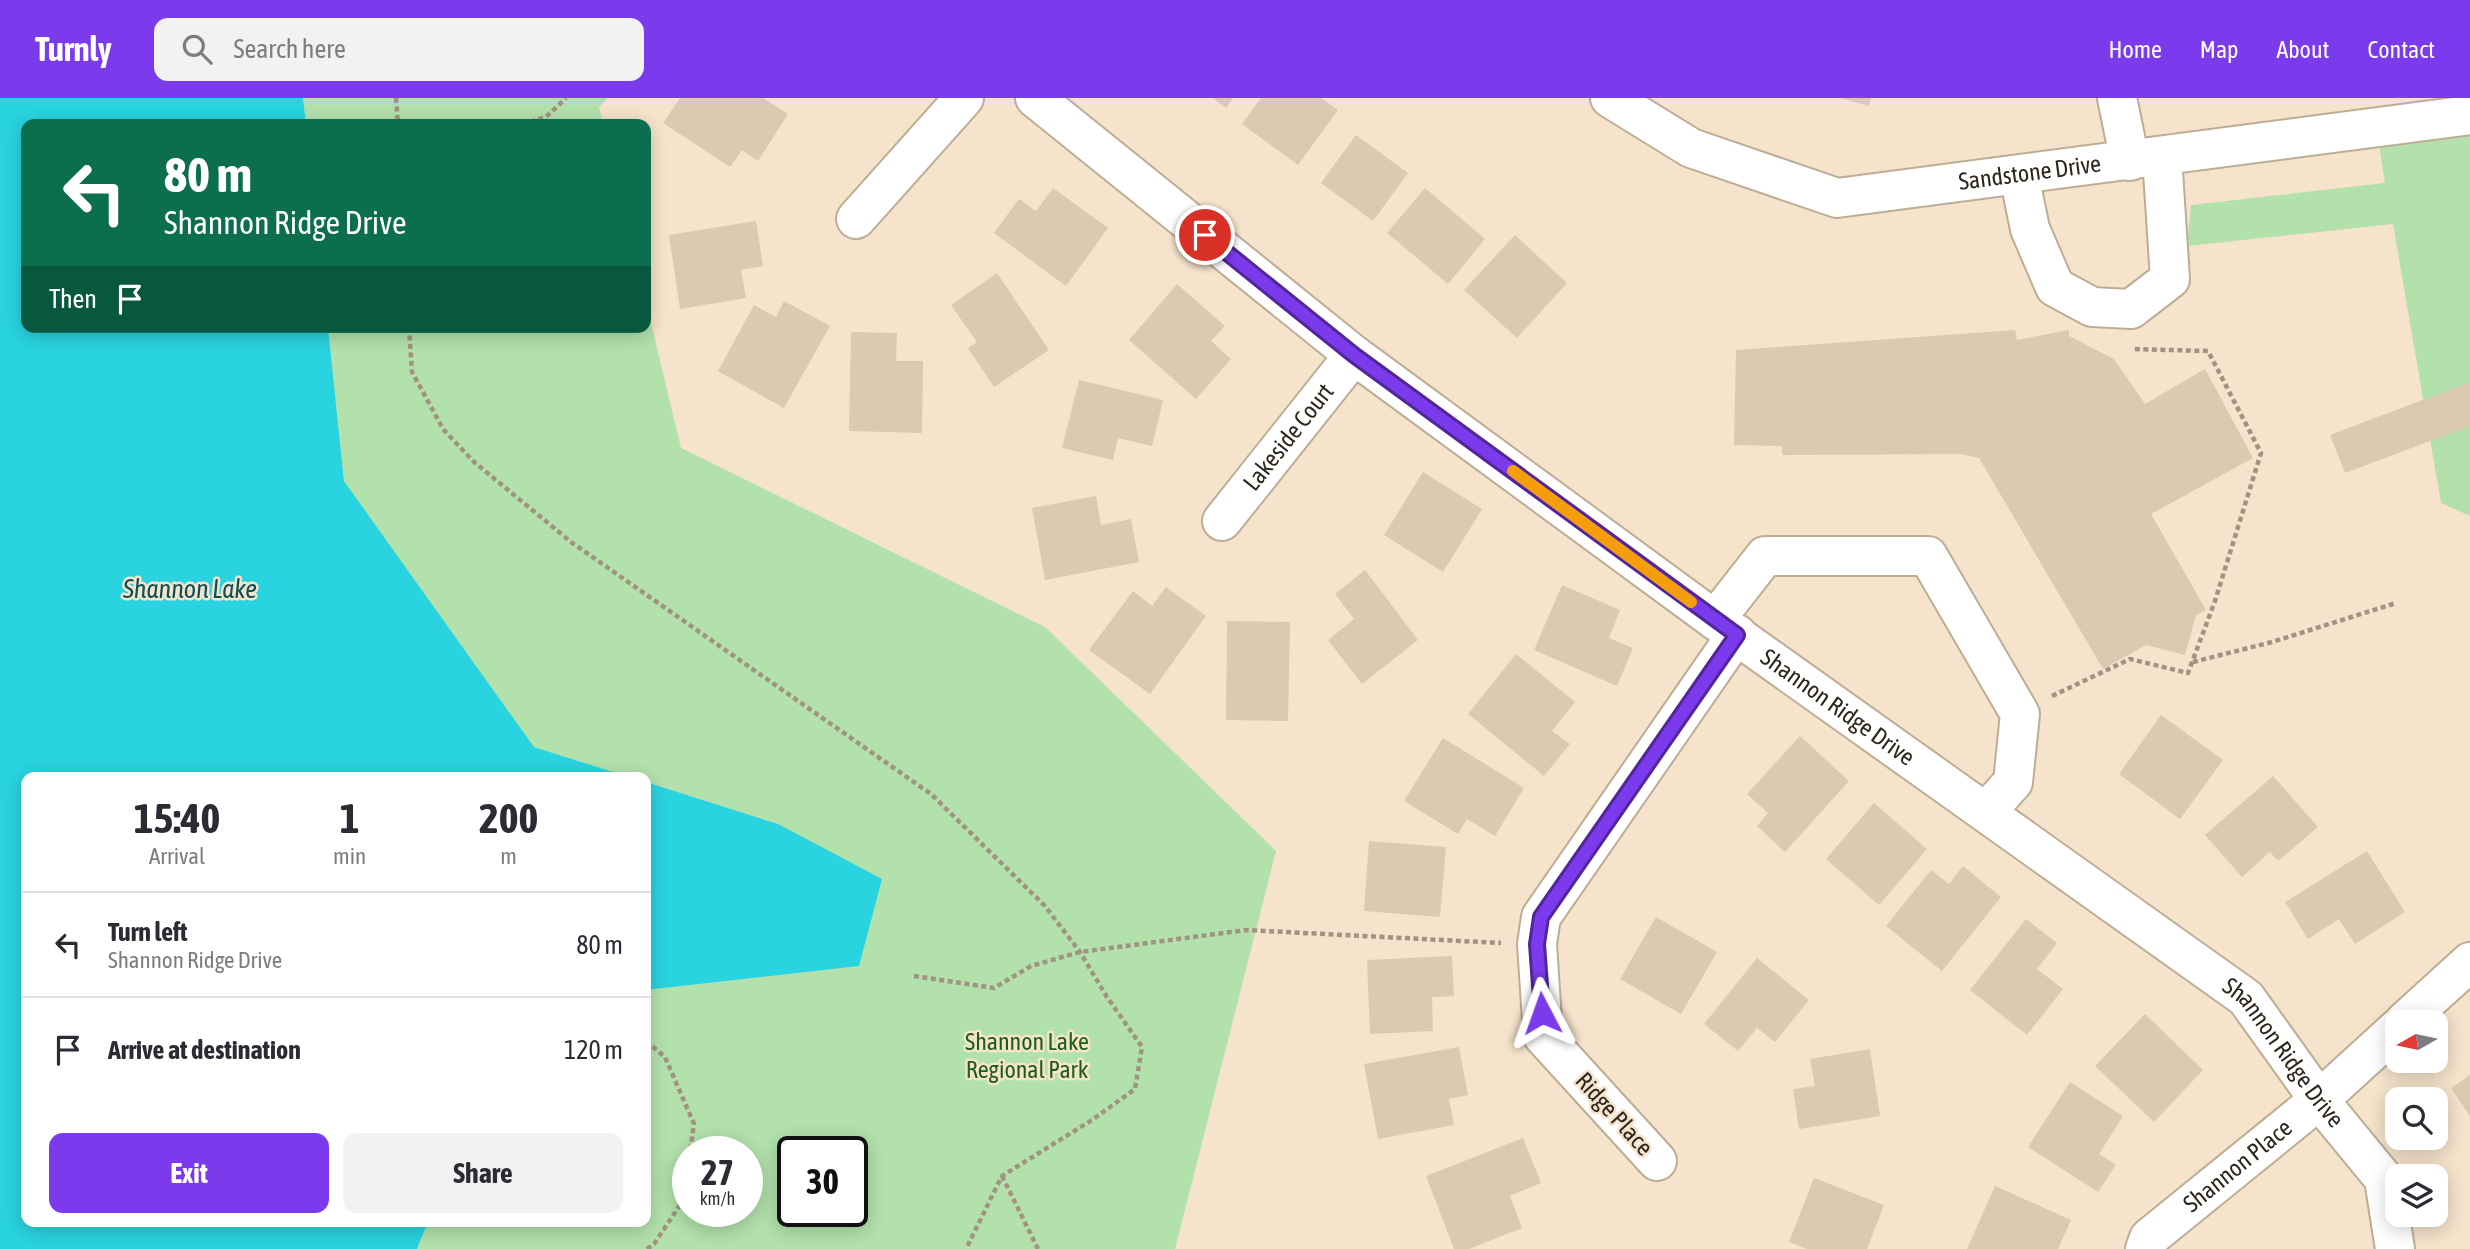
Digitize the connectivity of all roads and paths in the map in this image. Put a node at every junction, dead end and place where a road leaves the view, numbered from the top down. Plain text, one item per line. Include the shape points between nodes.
1 (396, 98) edge
2 (566, 98) edge
3 (964, 98) edge
4 (1035, 98) edge
5 (1610, 98) edge
6 (2117, 98) edge
7 (2470, 115) edge
8 (398, 119) edge
9 (539, 119) edge
10 (2146, 159) junction
11 (2019, 175) junction
12 (856, 219) dead end
13 (409, 333) edge
14 (2127, 349) dead end
15 (1354, 355) junction
16 (1222, 521) dead end
17 (2396, 603) dead end
18 (1726, 627) junction
19 (2192, 663) junction
20 (2041, 701) dead end
21 (1986, 812) junction
22 (1537, 944) junction
23 (1080, 952) junction
24 (2470, 962) edge
25 (914, 976) dead end
26 (2417, 1010) edge
27 (2385, 1040) edge
28 (651, 1045) edge
29 (2319, 1100) junction
30 (693, 1136) edge
31 (1657, 1161) dead end
32 (1002, 1176) junction
33 (672, 1216) edge
34 (647, 1249) edge
35 (966, 1249) edge
36 (1038, 1249) edge
37 (2145, 1249) edge
38 (2395, 1249) edge

1 - 8 path
2 - 9 path
3 - 12 street
4 - 15 street, Shannon Ridge Drive
5 - 11 street, Sandstone Drive via 1691,148 1837,198
6 - 10 street
7 - 10 street, Sandstone Drive
10 - 11 street, Sandstone Drive
10 - 11 street via 2170,279 2131,309 2092,307 2054,287 2030,229
13 - 23 path via 412,372 443,429 473,461 571,542 931,794 1045,906
14 - 19 path via 2208,351 2261,453
15 - 16 street, Lakeside Court
15 - 18 street, Shannon Ridge Drive
17 - 19 path
18 - 21 street, Shannon Ridge Drive
18 - 21 street, Ridge Place via 1765,556 1928,556 2020,714 2013,782
18 - 22 street, Ridge Place via 1541,917
19 - 20 path via 2188,673 2130,659
21 - 29 street, Shannon Ridge Drive via 2246,998
22 - 23 path via 1246,930
22 - 31 street, Ridge Place via 1543,1036
23 - 25 path via 1031,966 994,988
23 - 32 path via 1142,1047 1135,1089
24 - 26 street
27 - 29 street, Shannon Place
28 - 30 path via 665,1057 694,1124
29 - 37 street, Shannon Place via 2149,1238
29 - 38 street, Shannon Ridge Drive via 2384,1179
32 - 35 path
32 - 36 path
33 - 34 path

